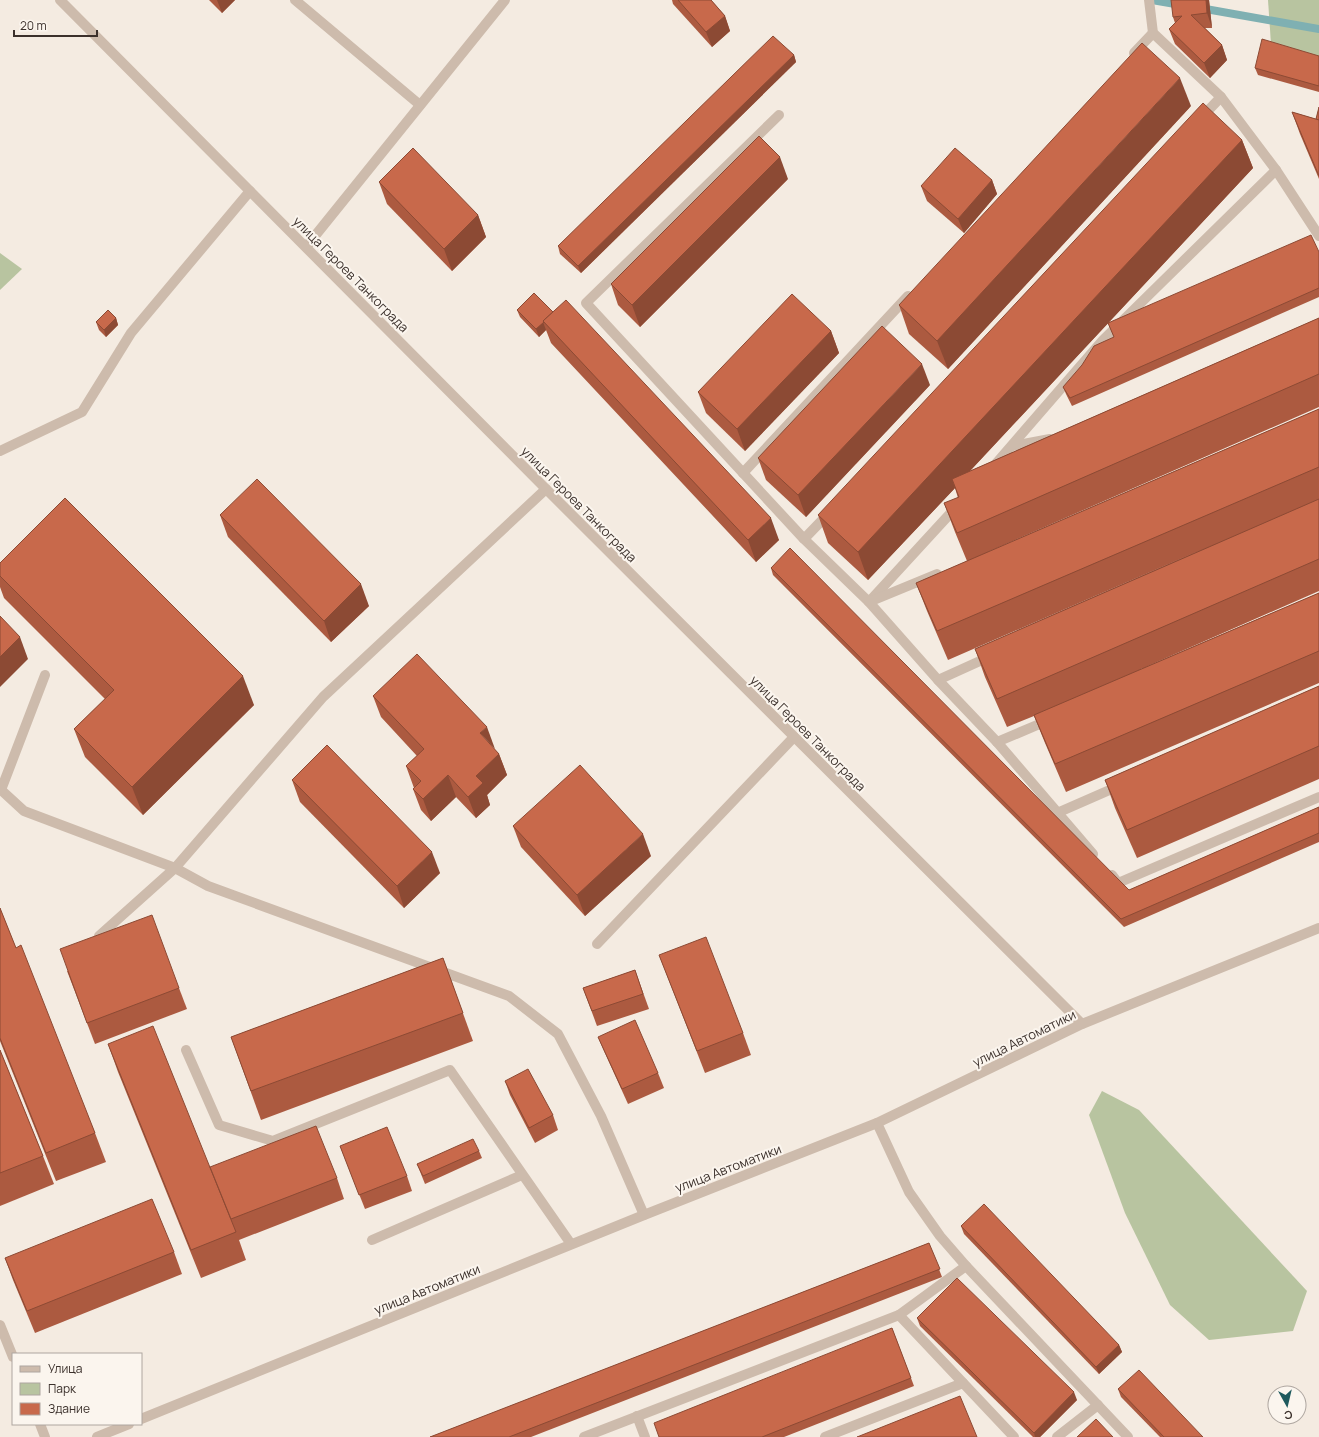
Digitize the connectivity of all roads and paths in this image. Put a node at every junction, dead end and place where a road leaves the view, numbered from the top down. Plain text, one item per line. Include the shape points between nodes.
1 (60, 0) edge
2 (295, 0) edge
3 (505, 0) edge
4 (1149, 0) edge
5 (1153, 33) junction
6 (1126, 62) edge
7 (1221, 97) junction
8 (420, 105) junction
9 (779, 115) dead end
10 (1193, 126) edge
11 (1276, 170) junction
12 (250, 191) junction
13 (1319, 236) edge
14 (306, 247) junction
15 (916, 288) edge
16 (1058, 438) edge
17 (1012, 446) junction
18 (0, 451) edge
19 (743, 473) junction
20 (985, 475) edge
21 (546, 490) junction
22 (964, 498) edge
23 (837, 504) edge
24 (804, 539) junction
25 (950, 569) edge
26 (868, 602) junction
27 (1003, 651) edge
28 (45, 675) dead end
29 (938, 680) junction
30 (1056, 717) edge
31 (794, 737) junction
32 (997, 742) junction
33 (1130, 781) edge
34 (1, 790) edge
35 (1319, 797) edge
36 (1057, 813) junction
37 (175, 868) junction
38 (1319, 928) edge
39 (99, 936) edge
40 (597, 944) dead end
41 (1082, 1024) junction
42 (186, 1050) dead end
43 (877, 1123) junction
44 (522, 1175) junction
45 (644, 1215) junction
46 (372, 1240) dead end
47 (571, 1244) junction
48 (966, 1266) junction
49 (900, 1315) junction
50 (0, 1325) edge
51 (12, 1355) edge
52 (963, 1383) junction
53 (1098, 1405) junction
54 (637, 1416) junction
55 (142, 1419) edge
56 (40, 1425) edge
57 (127, 1425) edge
58 (45, 1437) edge
59 (97, 1437) edge
60 (584, 1437) edge
61 (645, 1437) edge
62 (825, 1437) edge
63 (1014, 1437) edge
64 (1057, 1437) edge
65 (1128, 1437) edge

1 - 12 street, улица Героев Танкограда
2 - 8 street
3 - 8 street
4 - 5 street
5 - 6 street
5 - 7 street
7 - 10 street
7 - 11 street
8 - 14 street
9 - 19 street via 586,303
11 - 13 street
11 - 17 street via 1103,340
12 - 14 street, улица Героев Танкограда
12 - 18 street via 131,334 82,412
14 - 21 street, улица Героев Танкограда
15 - 19 street
16 - 17 street
17 - 20 street
19 - 24 street
21 - 31 street, улица Героев Танкограда
21 - 37 street via 323,697
22 - 26 street
23 - 24 street
24 - 26 street
25 - 26 street
26 - 29 street
27 - 29 street
28 - 34 street
29 - 32 street
30 - 32 street
31 - 40 street
31 - 41 street, улица Героев Танкограда
32 - 36 street
33 - 36 street
34 - 37 street via 24,811
35 - 36 street via 1118,883
37 - 39 street
37 - 45 street via 208,886 509,996 558,1034 601,1116
38 - 41 street, улица Автоматики
41 - 43 street, улица Автоматики
42 - 44 street via 219,1125 273,1141 450,1070
43 - 45 street, улица Автоматики
43 - 48 street via 908,1192
44 - 46 street
44 - 47 street
45 - 47 street, улица Автоматики
47 - 55 street, улица Автоматики
48 - 49 street
48 - 53 street
49 - 52 street
49 - 54 street
50 - 51 street
52 - 62 street
52 - 63 street
53 - 64 street
53 - 65 street
54 - 60 street
54 - 61 street
56 - 58 street
57 - 59 street

